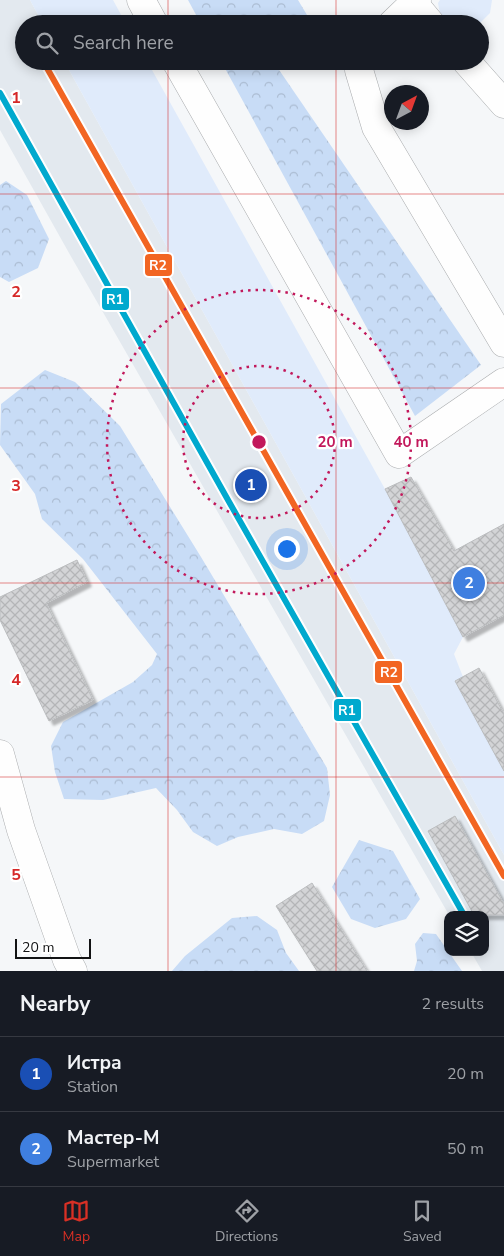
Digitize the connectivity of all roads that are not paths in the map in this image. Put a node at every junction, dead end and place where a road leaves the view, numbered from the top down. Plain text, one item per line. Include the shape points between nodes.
1 (141, 0) edge
2 (414, 1) edge
3 (149, 15) edge
4 (401, 15) edge
5 (424, 15) edge
6 (181, 70) edge
7 (359, 70) edge
8 (474, 70) edge
9 (504, 104) edge
10 (504, 343) edge
11 (504, 382) edge
12 (0, 754) edge
13 (73, 971) edge

1 - 3 street
2 - 4 street
2 - 5 street
6 - 11 street via 399,454
7 - 10 street via 376,127
8 - 9 street
12 - 13 street via 21,830

